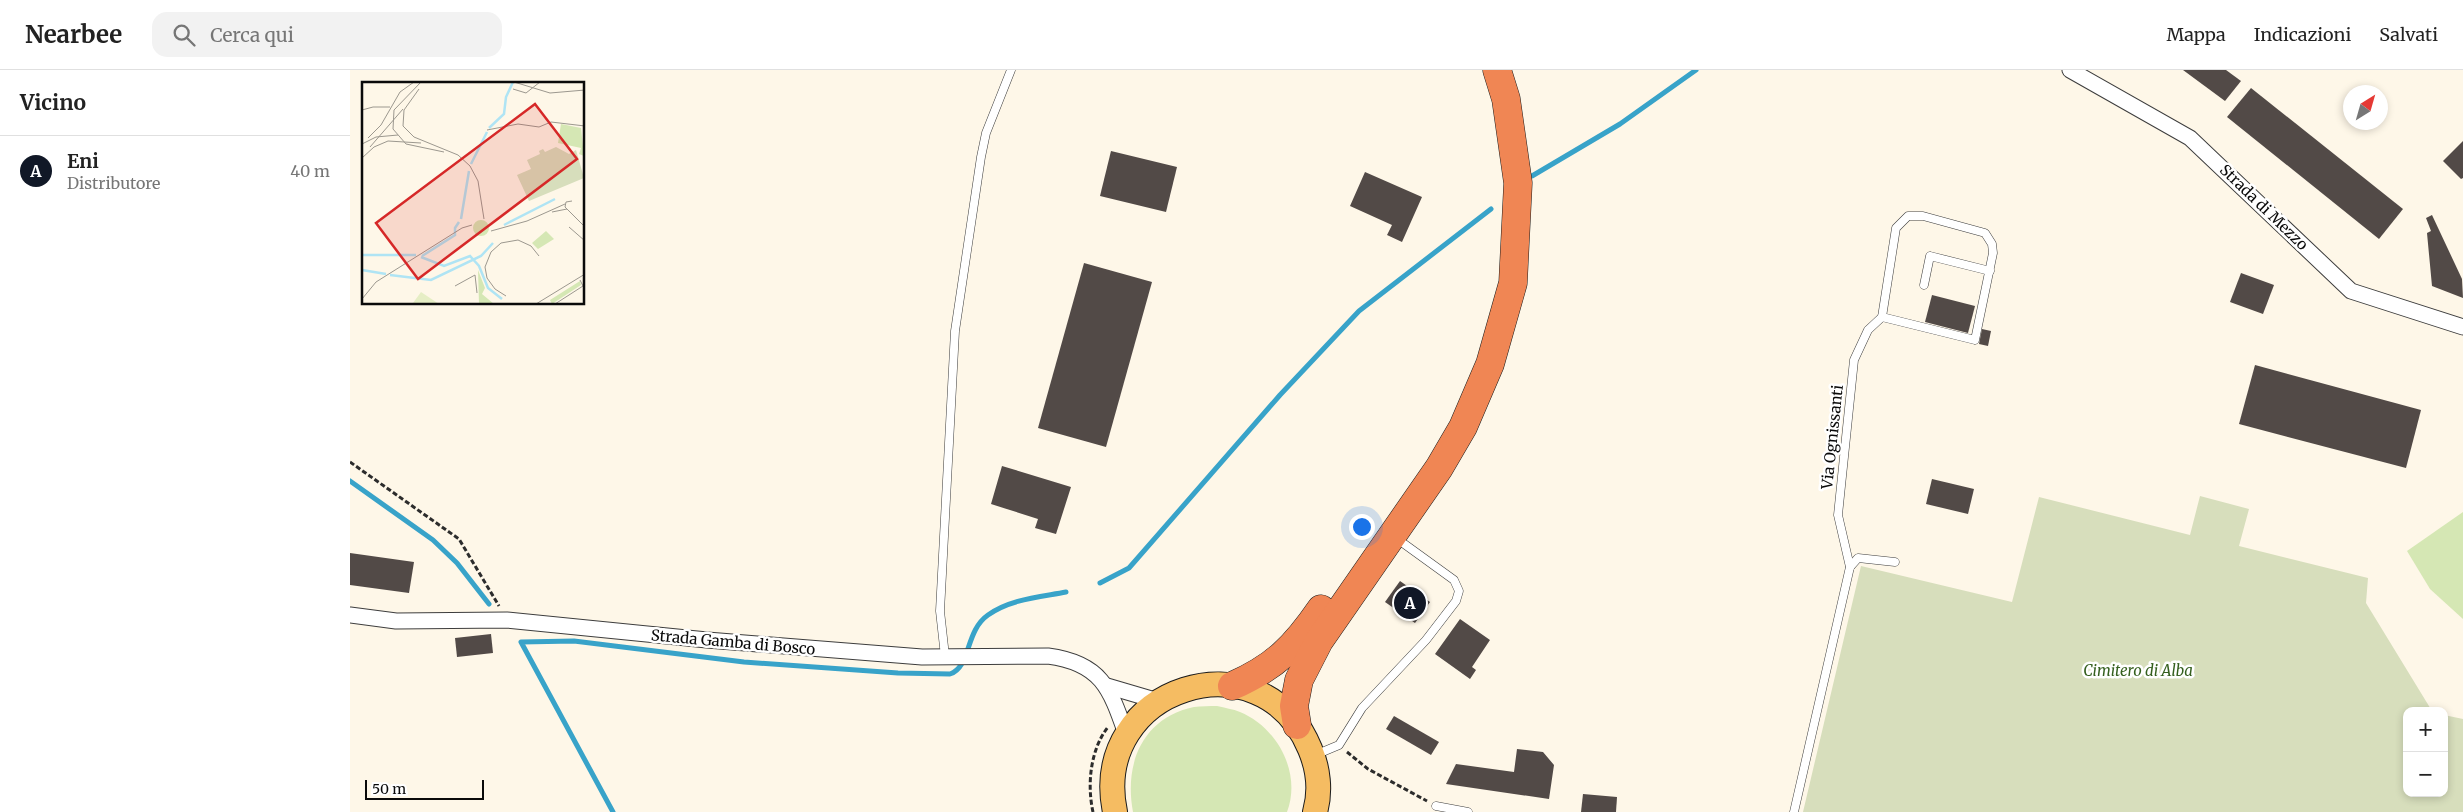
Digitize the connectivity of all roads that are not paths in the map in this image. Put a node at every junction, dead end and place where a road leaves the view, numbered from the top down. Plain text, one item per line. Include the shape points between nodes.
1 (1011, 70) edge
2 (1482, 70) edge
3 (1497, 70) edge
4 (2070, 70) edge
5 (1990, 270) junction
6 (1924, 285) dead end
7 (1882, 317) junction
8 (2463, 327) edge
9 (1393, 536) junction
10 (1895, 562) dead end
11 (1850, 567) junction
12 (350, 615) edge
13 (948, 656) junction
14 (1107, 686) junction
15 (1232, 686) junction
16 (1158, 701) junction
17 (1297, 725) junction
18 (1126, 734) junction
19 (1313, 756) junction
20 (1436, 806) road end
21 (1115, 812) edge
22 (1315, 812) edge
23 (1468, 812) edge
24 (1794, 812) edge

1 - 13 lane via 986,133 955,331 940,611
2 - 15 highway via 1493,101 1504,185 1497,280 1476,358 1425,459 1306,631 1261,673
3 - 9 highway via 1506,98 1518,183 1513,283 1490,364 1462,427
4 - 8 street, Strada di Mezzo via 2190,138 2351,290
5 - 6 lane via 1930,256
5 - 7 lane via 1975,340
5 - 7 lane via 1992,244 1985,233 1923,216 1908,216 1896,228
7 - 11 lane, Via Ognissanti via 1868,330 1854,360 1838,515
9 - 17 highway via 1319,642 1299,680 1294,706
9 - 19 lane via 1454,580 1458,591 1456,601 1426,640 1362,708 1339,745
10 - 11 lane via 1858,558
11 - 24 lane, Via Ognissanti
12 - 13 street, Strada Gamba di Bosco via 396,621 507,620 812,649
13 - 14 street, Strada Gamba di Bosco via 1063,658 1095,674
14 - 16 street, Strada Gamba di Bosco
14 - 18 street, Strada Gamba di Bosco
15 - 16 main road via 1194,686
15 - 17 main road via 1261,695
16 - 18 main road
17 - 19 main road
18 - 21 main road via 1114,764 1112,795
19 - 22 main road via 1318,790
20 - 23 lane

